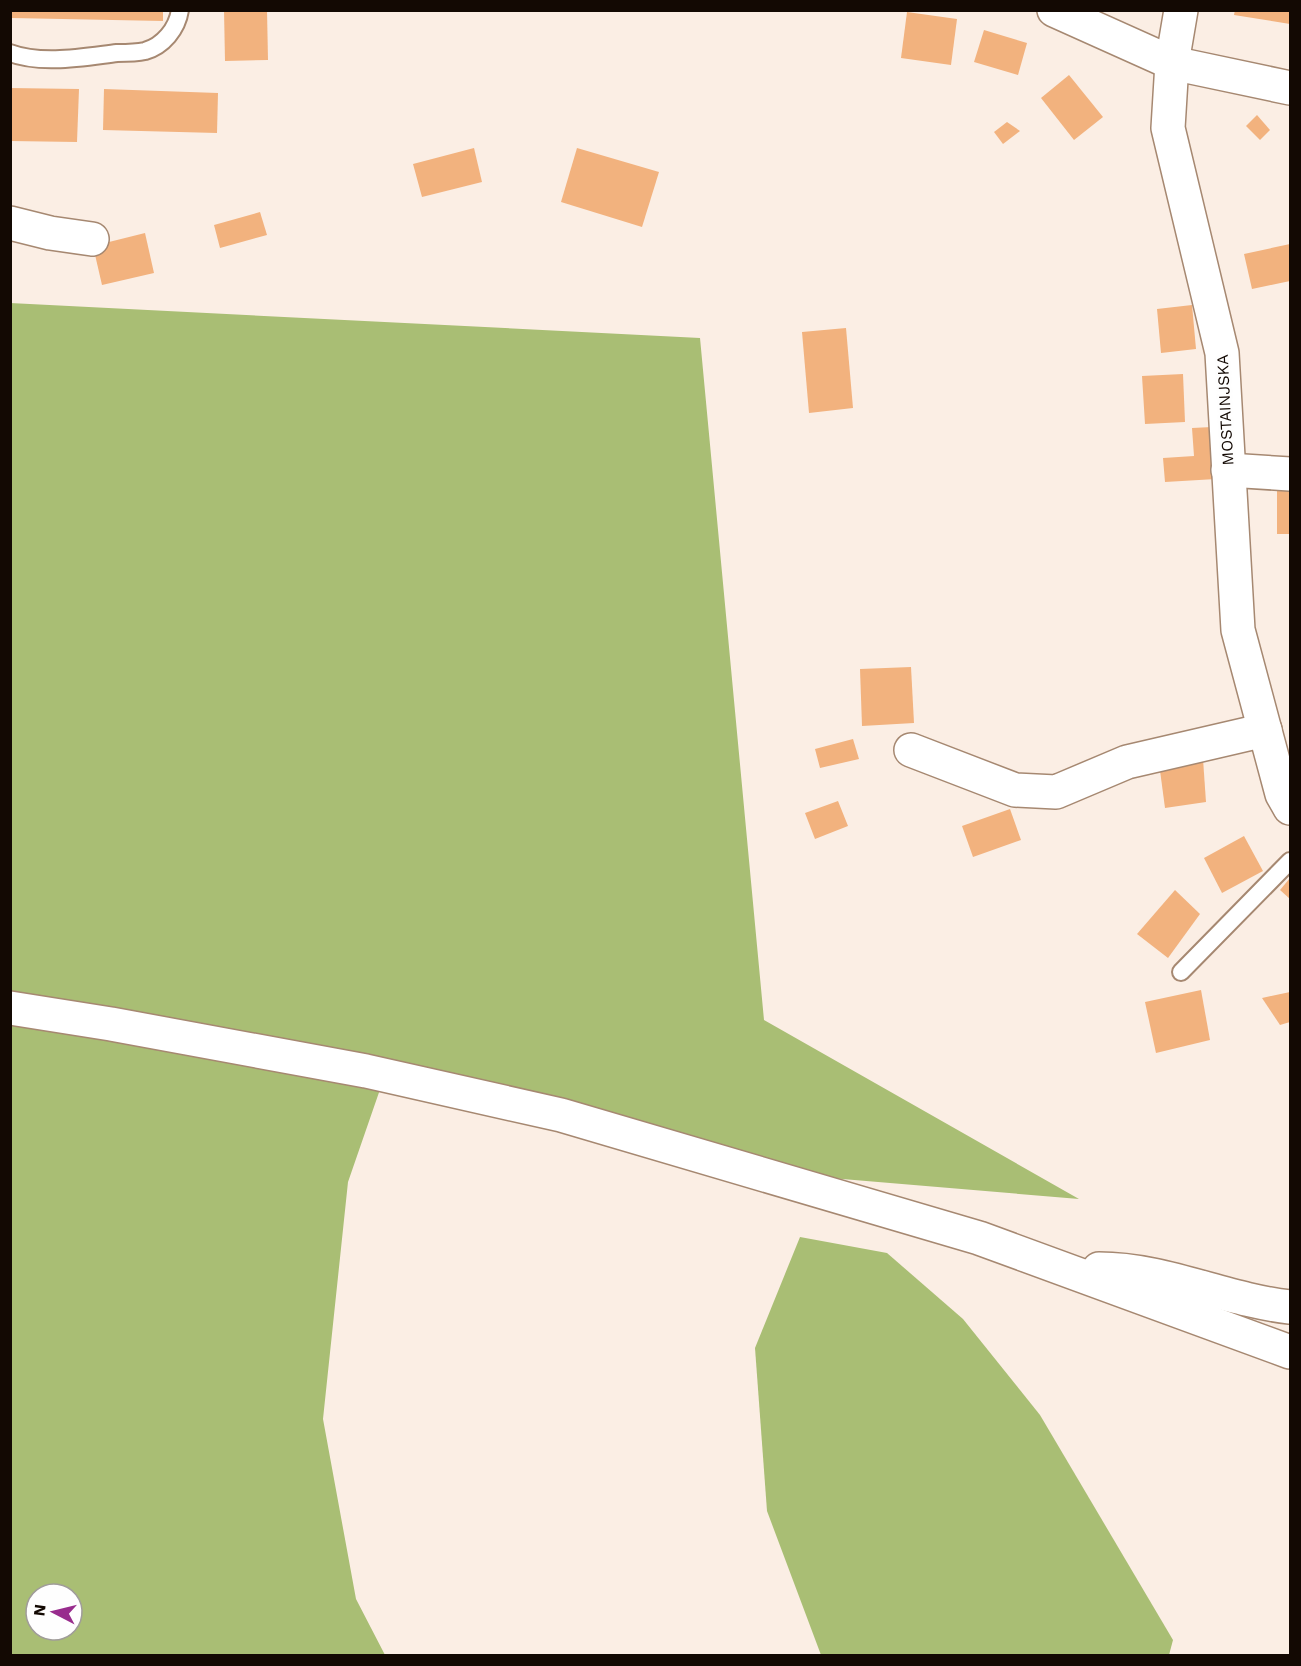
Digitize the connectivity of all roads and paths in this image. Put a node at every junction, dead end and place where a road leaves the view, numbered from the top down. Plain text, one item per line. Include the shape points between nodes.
1 (180, 10) edge
2 (1054, 10) edge
3 (1181, 10) edge
4 (10, 52) edge
5 (1172, 63) junction
6 (1290, 88) edge
7 (10, 223) edge
8 (92, 239) dead end
9 (1228, 470) junction
10 (1290, 474) edge
11 (1265, 730) junction
12 (911, 750) dead end
13 (1290, 808) edge
14 (1290, 861) edge
15 (1181, 972) dead end
16 (10, 1008) edge
17 (1065, 1268) junction
18 (1290, 1307) edge
19 (1290, 1352) edge

1 - 4 lane via 171,33 146,51 52,58 22,57
2 - 5 street
3 - 5 street, MOSTAINJSKA
5 - 6 street
5 - 9 street, MOSTAINJSKA via 1168,128 1222,353
7 - 8 street
9 - 10 street
9 - 11 street, MOSTAINJSKA via 1238,630
11 - 12 street via 1127,762 1056,792 1015,790
11 - 13 street, MOSTAINJSKA via 1282,794
14 - 15 lane
16 - 17 street via 366,1071 537,1109 885,1209
17 - 18 street via 1154,1274
17 - 19 street

